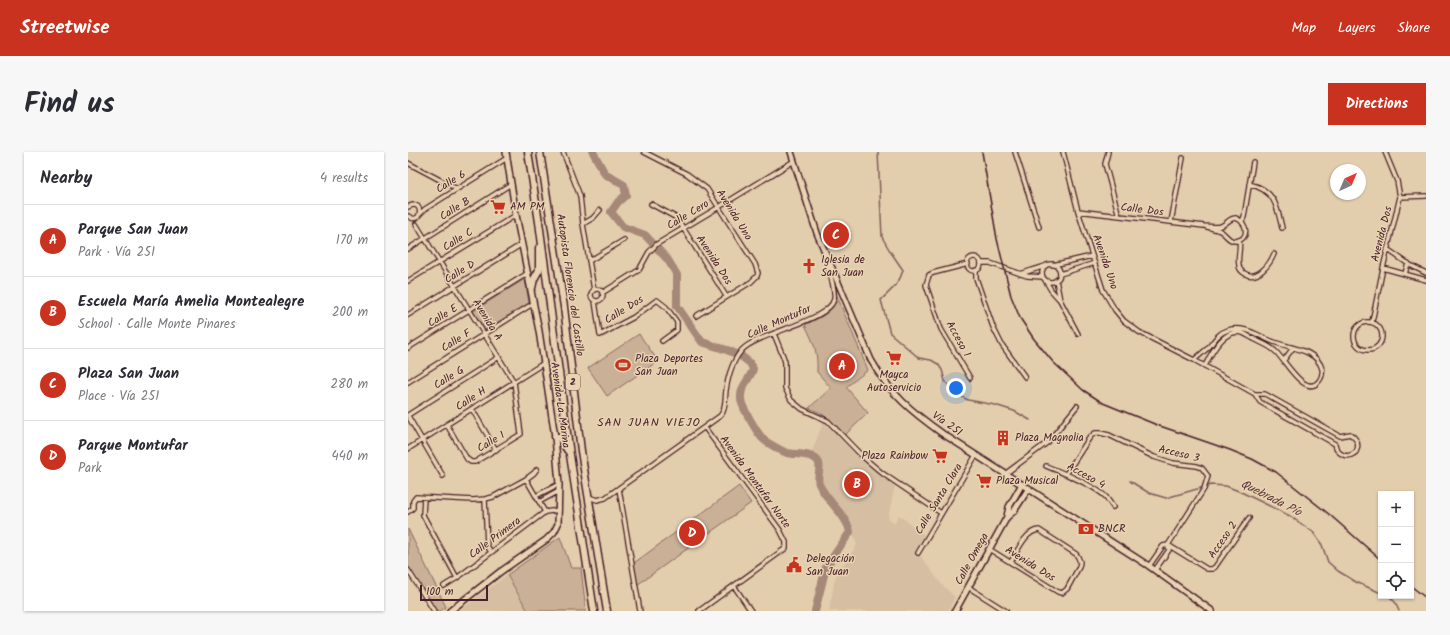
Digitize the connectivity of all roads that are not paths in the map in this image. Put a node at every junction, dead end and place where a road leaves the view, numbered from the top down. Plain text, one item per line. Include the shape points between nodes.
1 (528, 152) edge
2 (540, 152) edge
3 (563, 152) edge
4 (644, 152) edge
5 (791, 152) edge
6 (1015, 152) edge
7 (1063, 152) edge
8 (1108, 152) edge
9 (1385, 152) edge
10 (507, 155) edge
11 (1183, 158) dead end
12 (794, 161) junction
13 (408, 162) edge
14 (1253, 162) dead end
15 (511, 184) junction
16 (1250, 184) junction
17 (457, 189) junction
18 (1426, 196) edge
19 (1400, 197) junction
20 (651, 204) dead end
21 (409, 205) edge
22 (719, 207) junction
23 (419, 208) junction
24 (425, 209) junction
25 (600, 210) dead end
26 (1078, 211) junction
27 (420, 214) junction
28 (516, 215) junction
29 (408, 216) edge
30 (1119, 216) junction
31 (1242, 221) junction
32 (539, 222) junction
33 (1171, 222) junction
34 (416, 224) dead end
35 (583, 224) junction
36 (1204, 226) junction
37 (1039, 227) dead end
38 (1282, 228) dead end
39 (683, 229) junction
40 (818, 233) junction
41 (425, 238) junction
42 (624, 240) dead end
43 (1239, 240) junction
44 (522, 244) junction
45 (408, 249) edge
46 (1387, 249) junction
47 (1274, 254) dead end
48 (1092, 256) junction
49 (440, 262) junction
50 (589, 262) junction
51 (981, 263) junction
52 (1095, 263) junction
53 (968, 264) junction
54 (1408, 264) junction
55 (1053, 265) junction
56 (1046, 266) junction
57 (1383, 268) junction
58 (976, 270) junction
59 (528, 273) junction
60 (1426, 273) edge
61 (1019, 274) junction
62 (1060, 274) junction
63 (1405, 274) junction
64 (1044, 278) junction
65 (1056, 280) junction
66 (1426, 280) edge
67 (408, 282) edge
68 (454, 286) junction
69 (532, 288) junction
70 (594, 290) junction
71 (602, 293) junction
72 (726, 296) junction
73 (1060, 300) junction
74 (595, 301) junction
75 (534, 303) junction
76 (470, 310) junction
77 (408, 315) edge
78 (696, 316) dead end
79 (1372, 322) junction
80 (484, 334) junction
81 (774, 334) junction
82 (1078, 334) dead end
83 (1259, 335) junction
84 (1215, 339) junction
85 (1256, 340) junction
86 (662, 341) dead end
87 (1219, 342) junction
88 (408, 348) edge
89 (1293, 348) junction
90 (499, 357) junction
91 (1194, 360) junction
92 (1284, 360) junction
93 (544, 363) junction
94 (1205, 366) junction
95 (1025, 377) dead end
96 (970, 378) dead end
97 (408, 382) edge
98 (514, 382) junction
99 (1255, 394) junction
100 (1077, 406) dead end
101 (472, 409) junction
102 (408, 415) edge
103 (447, 425) junction
104 (705, 428) junction
105 (521, 434) joint
106 (555, 437) junction
107 (422, 440) junction
108 (408, 449) edge
109 (496, 450) junction
110 (570, 455) junction
111 (976, 455) junction
112 (1046, 466) dead end
113 (537, 469) dead end
114 (1005, 474) junction
115 (1066, 474) junction
116 (444, 476) dead end
117 (526, 479) junction
118 (559, 484) junction
119 (1022, 484) junction
120 (1029, 488) junction
121 (618, 490) junction
122 (559, 491) junction
123 (536, 496) junction
124 (589, 497) junction
125 (424, 498) junction
126 (485, 499) junction
127 (539, 502) junction
128 (1113, 507) dead end
129 (559, 510) junction
130 (408, 512) edge
131 (545, 512) junction
132 (941, 513) junction
133 (1007, 517) junction
134 (1249, 518) dead end
135 (1168, 545) junction
136 (989, 549) junction
137 (491, 552) junction
138 (918, 553) dead end
139 (1011, 562) junction
140 (1149, 566) junction
141 (408, 570) edge
142 (1155, 570) junction
143 (457, 578) junction
144 (444, 586) dead end
145 (734, 586) junction
146 (968, 587) junction
147 (434, 611) edge
148 (450, 611) edge
149 (594, 611) edge
150 (607, 611) edge
151 (640, 611) edge
152 (699, 611) edge
153 (751, 611) edge
154 (955, 611) edge
155 (1006, 611) edge
156 (1212, 611) edge

1 - 32 highway, Autopista Florencio del Castillo / 2
2 - 124 highway, Autopista Florencio del Castillo / 2
3 - 35 street via 580,196
4 - 22 street, Avenida Uno via 701,184
5 - 12 street, Vía 251
6 - 37 street
7 - 26 street, Avenida Uno
8 - 30 street via 1105,164
9 - 19 street, Avenida Dos via 1397,181
10 - 15 street, Avenida La Marina
10 - 17 street, Calle 6
11 - 33 street
12 - 22 street, Calle Cero
12 - 40 street, Vía 251
13 - 17 street
14 - 16 street
15 - 28 street, Avenida La Marina
15 - 41 street, Calle B
16 - 31 street
16 - 38 street via 1260,186 1274,200
17 - 24 street, Calle 6
18 - 19 street
19 - 46 street, Avenida Dos
20 - 39 street, Avenida Dos via 675,217
21 - 23 street
22 - 39 street, Calle Cero
22 - 72 street, Avenida Uno via 758,273 751,282
23 - 24 street
23 - 27 street
24 - 27 street, Calle 6
25 - 35 street via 594,218
26 - 30 street, Calle Dos
26 - 48 street, Avenida Uno
27 - 29 street via 415,218
28 - 44 street, Avenida La Marina
28 - 49 street, Calle C
30 - 33 street, Calle Dos
31 - 36 street, Calle Dos via 1232,218 1222,226
31 - 43 street via 1245,233
32 - 69 highway via 539,270
32 - 110 highway, Autopista Florencio del Castillo / 2
33 - 36 street, Calle Dos
34 - 41 street, Avenida A
35 - 50 street
36 - 43 street, Calle Dos via 1220,231 1228,239
39 - 71 street, Calle Cero via 653,247 639,270
39 - 72 street, Avenida Dos
40 - 81 street, Calle Montufar via 833,288 833,302 823,312
40 - 111 street, Vía 251 via 879,374 914,413
41 - 45 street, Calle B
41 - 49 street, Avenida A
42 - 50 street
43 - 47 street via 1239,265 1246,274 1259,273 1270,264
44 - 59 street, Avenida La Marina
44 - 68 street, Calle D
46 - 54 street
46 - 57 street, Avenida Dos
48 - 52 street, Avenida Uno
48 - 55 street
49 - 67 street, Calle C
49 - 68 street, Avenida A
50 - 70 street
51 - 53 street via 978,258 972,257
51 - 58 street
51 - 61 street via 990,263
52 - 62 street
52 - 91 street, Avenida Uno via 1103,290 1124,321
53 - 58 street via 970,269
53 - 96 street, Acceso 1 via 933,273 929,275 926,285 941,329
54 - 60 street
54 - 63 street
55 - 56 street
55 - 62 street via 1057,266
56 - 61 street
56 - 64 street via 1043,269
57 - 63 street
57 - 79 street, Avenida Dos
58 - 95 street via 976,278 993,327 1002,345
59 - 69 street, Avenida La Marina
59 - 76 street, Calle E
61 - 64 street
62 - 65 street
63 - 66 street
64 - 65 street via 1053,282
64 - 73 street
65 - 73 street
68 - 76 street, Avenida A
68 - 77 street, Calle D
69 - 75 street, Avenida La Marina
70 - 71 street via 600,290
70 - 74 street via 591,296
71 - 74 street via 602,299
72 - 78 street
73 - 82 street
74 - 86 street, Calle Dos via 600,335 634,317 657,300 677,322 677,330
75 - 80 street, Calle F
75 - 93 street, Avenida La Marina
76 - 80 street, Avenida A
76 - 88 street, Calle E
79 - 79 street via 1361,324 1355,331 1355,341 1366,350 1375,348 1382,340 1381,330
80 - 90 street, Avenida A
80 - 97 street, Calle F
81 - 104 street, Calle Montufar via 750,344 737,357 727,388 724,411
81 - 132 street via 785,362 785,388 791,400 828,421 882,474
83 - 84 street via 1247,329 1237,328 1224,332
83 - 85 street
83 - 89 street
84 - 87 street
84 - 91 street
85 - 87 street via 1237,333 1228,335
85 - 92 street via 1272,348
87 - 94 street
89 - 92 street
89 - 92 street via 1315,359 1321,367 1321,379 1317,383 1304,384
90 - 98 street, Avenida A
90 - 102 street, Calle G
91 - 94 street, Avenida Uno
93 - 98 street, Calle H
93 - 106 street, Avenida La Marina
94 - 99 street, Avenida Uno
98 - 101 street, Calle H
98 - 105 street, Avenida A
99 - 99 street, Avenida Uno via 1260,402 1335,444 1340,454 1350,456 1356,452 1357,440 1350,434 1340,436 1265,394
100 - 114 street via 1048,442
101 - 103 street, Calle H
101 - 109 street
102 - 107 street
103 - 107 street, Calle H
103 - 109 street, Calle I via 471,462
104 - 121 street, Calle Montufar
104 - 145 street, Avenida Montufar Norte via 780,530 786,542 786,548
105 - 109 street, Calle I
106 - 110 highway via 559,437
106 - 118 street, Avenida La Marina
107 - 108 street, Calle H
107 - 116 street
110 - 149 highway, Autopista Florencio del Castillo / 2
111 - 114 street, Vía 251
111 - 132 street, Calle Santa Clara
112 - 115 street, Acceso 4
113 - 117 street
114 - 119 street, Vía 251
115 - 128 street, Acceso 4 via 1099,492
115 - 135 street, Acceso 3 via 1095,433 1109,435 1154,457 1202,468 1208,476 1204,489
117 - 123 street
117 - 126 street
118 - 122 street, Avenida La Marina
118 - 123 street
119 - 120 street, Vía 251
119 - 133 street, Calle Omega via 1009,507
120 - 133 street, Calle Omega
120 - 140 street, Vía 251
121 - 124 street, Calle Montufar via 601,499
121 - 151 street
122 - 127 street
122 - 129 street, Avenida La Marina
123 - 127 street
124 - 150 highway, Autopista Florencio del Castillo / 2
125 - 126 street
125 - 130 street via 416,497 413,508
125 - 143 street via 423,514
126 - 137 street via 488,546
127 - 131 street
129 - 131 street, Calle Primera
129 - 148 street, Avenida La Marina via 558,524 546,540
131 - 137 street, Calle Primera
132 - 138 street, Calle Santa Clara
133 - 136 street, Calle Omega
134 - 135 street, Acceso 2 via 1212,569 1207,569
135 - 140 street via 1163,546
135 - 142 street via 1169,550
136 - 139 street, Avenida Dos
136 - 146 street, Calle Omega
137 - 143 street, Calle Primera
139 - 139 street, Avenida Dos via 1034,530 1042,531 1076,554 1080,562 1067,589 1062,593
140 - 142 street, Vía 251
141 - 147 street
142 - 156 street, Vía 251
143 - 144 street, Calle Primera
145 - 152 street
145 - 153 street
146 - 154 street, Calle Omega
146 - 155 street

